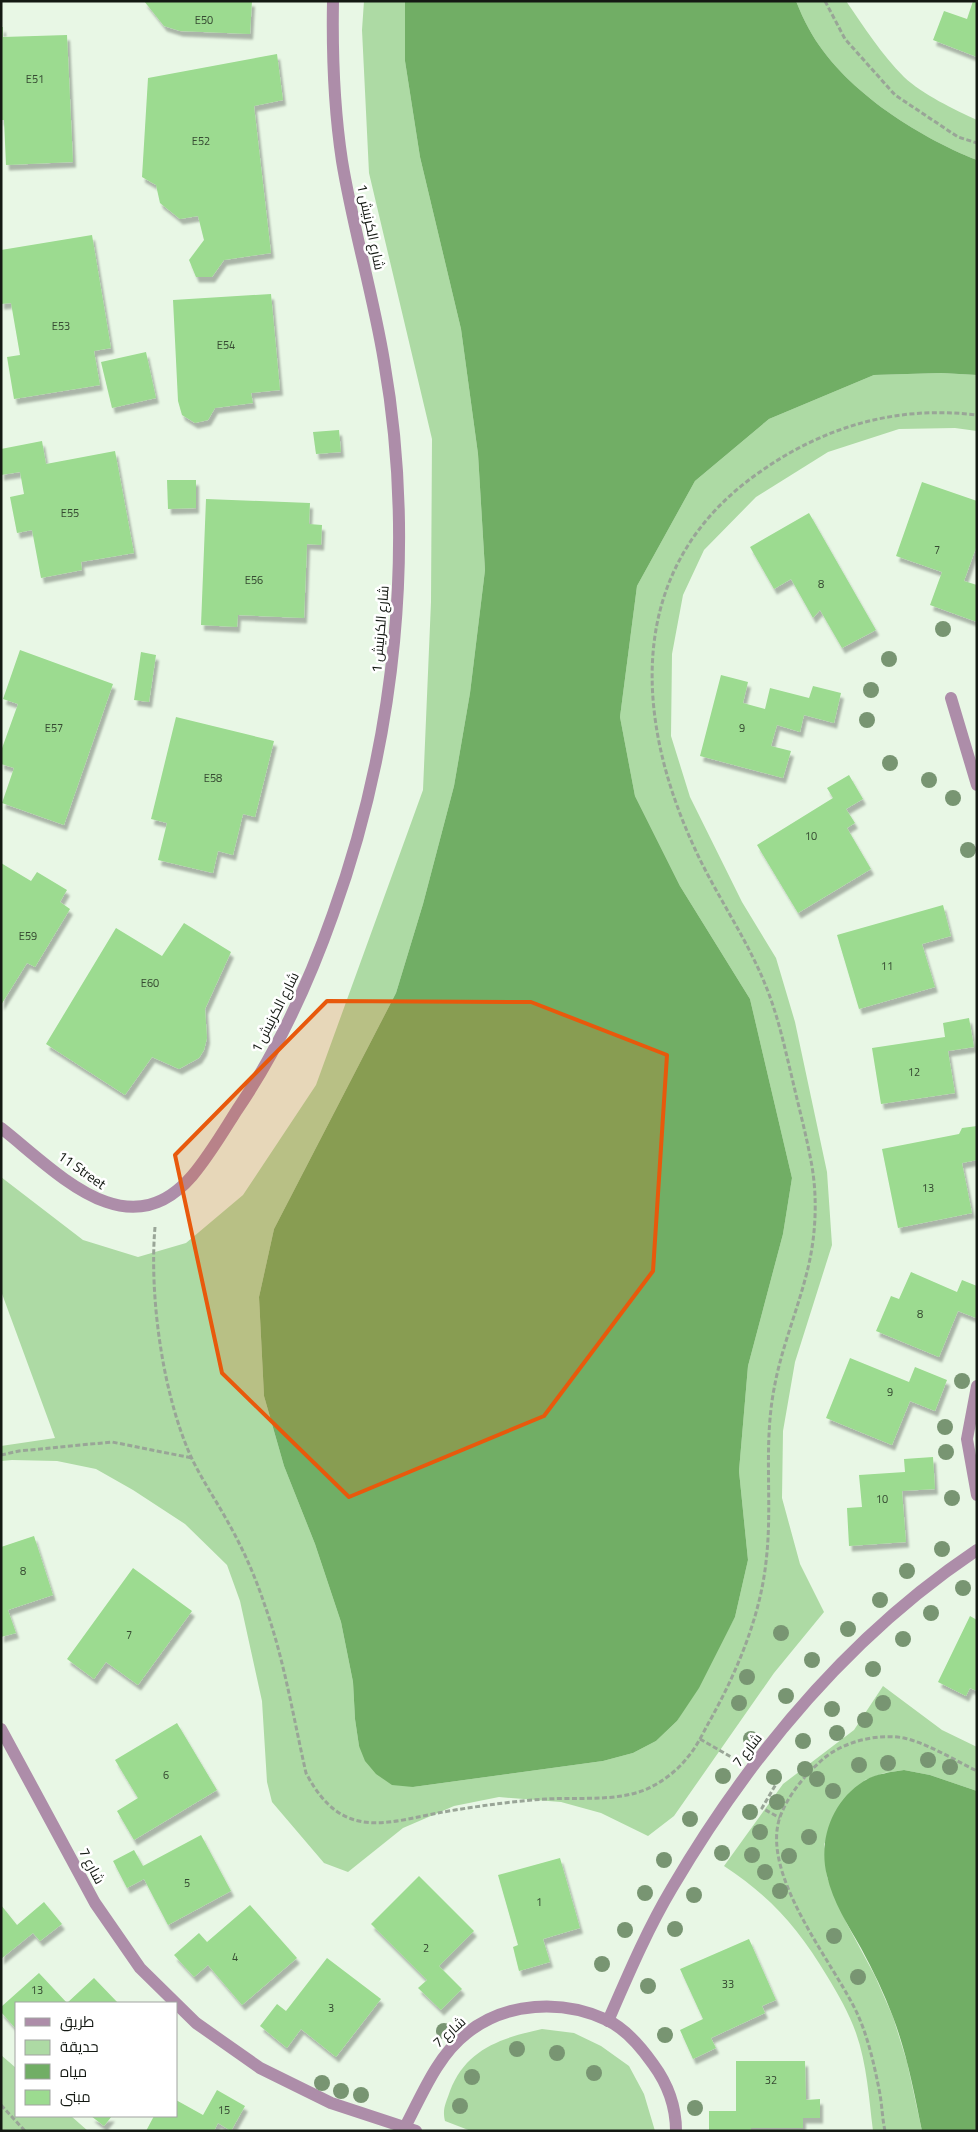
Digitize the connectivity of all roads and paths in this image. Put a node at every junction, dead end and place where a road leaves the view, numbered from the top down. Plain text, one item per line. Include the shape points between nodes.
1 (333, 1) edge
2 (826, 1) edge
3 (977, 143) edge
4 (977, 415) edge
5 (951, 698) dead end
6 (977, 785) edge
7 (1, 1128) edge
8 (156, 1204) junction
9 (977, 1386) edge
10 (1, 1455) edge
11 (192, 1458) junction
12 (977, 1495) edge
13 (977, 1550) edge
14 (1, 1729) edge
15 (977, 1770) edge
16 (175, 2002) edge
17 (178, 2005) edge
18 (608, 2020) junction
19 (1, 2105) edge
20 (411, 2129) edge
21 (25, 2131) edge
22 (676, 2131) edge
23 (885, 2131) edge

1 - 8 street, شارع الكرنيش 1 via 332,61 342,160 384,362 397,467 399,573 391,678 373,783 344,885 318,958 285,1028 247,1096 191,1177
2 - 3 path via 845,39 895,95 958,137
4 - 11 path via 922,412 888,416 837,430 770,464 734,490 702,523 677,562 660,604 652,648 652,694 666,768 692,842 709,879 749,948 779,1022 812,1167 815,1202 814,1237 807,1272 782,1348 773,1394 768,1439 768,1545 758,1604 733,1676 686,1760 647,1789 623,1796 496,1804 445,1811 395,1823 368,1824 348,1818 330,1807 316,1792 306,1773 278,1644 264,1603 229,1524
5 - 6 street
7 - 8 street, 11 Street via 95,1199 115,1206
8 - 11 path via 153,1243 157,1322 172,1399
9 - 12 street via 967,1439
10 - 11 path via 112,1442
13 - 18 street, شارع 7 via 940,1574 876,1630 828,1677 751,1769 710,1826 672,1888
14 - 16 street, شارع 7 via 95,1903 140,1968
15 - 23 path via 904,1738 866,1740 830,1753 809,1772 792,1794 780,1818 777,1843 788,1893 858,2015 878,2081
17 - 20 street, شارع 7 via 196,2023 260,2068 331,2103
18 - 20 street, شارع 7 via 571,2008 534,2006 499,2014 467,2033 441,2059
18 - 22 street, شارع 7 via 639,2044 663,2078 676,2117
19 - 21 path

